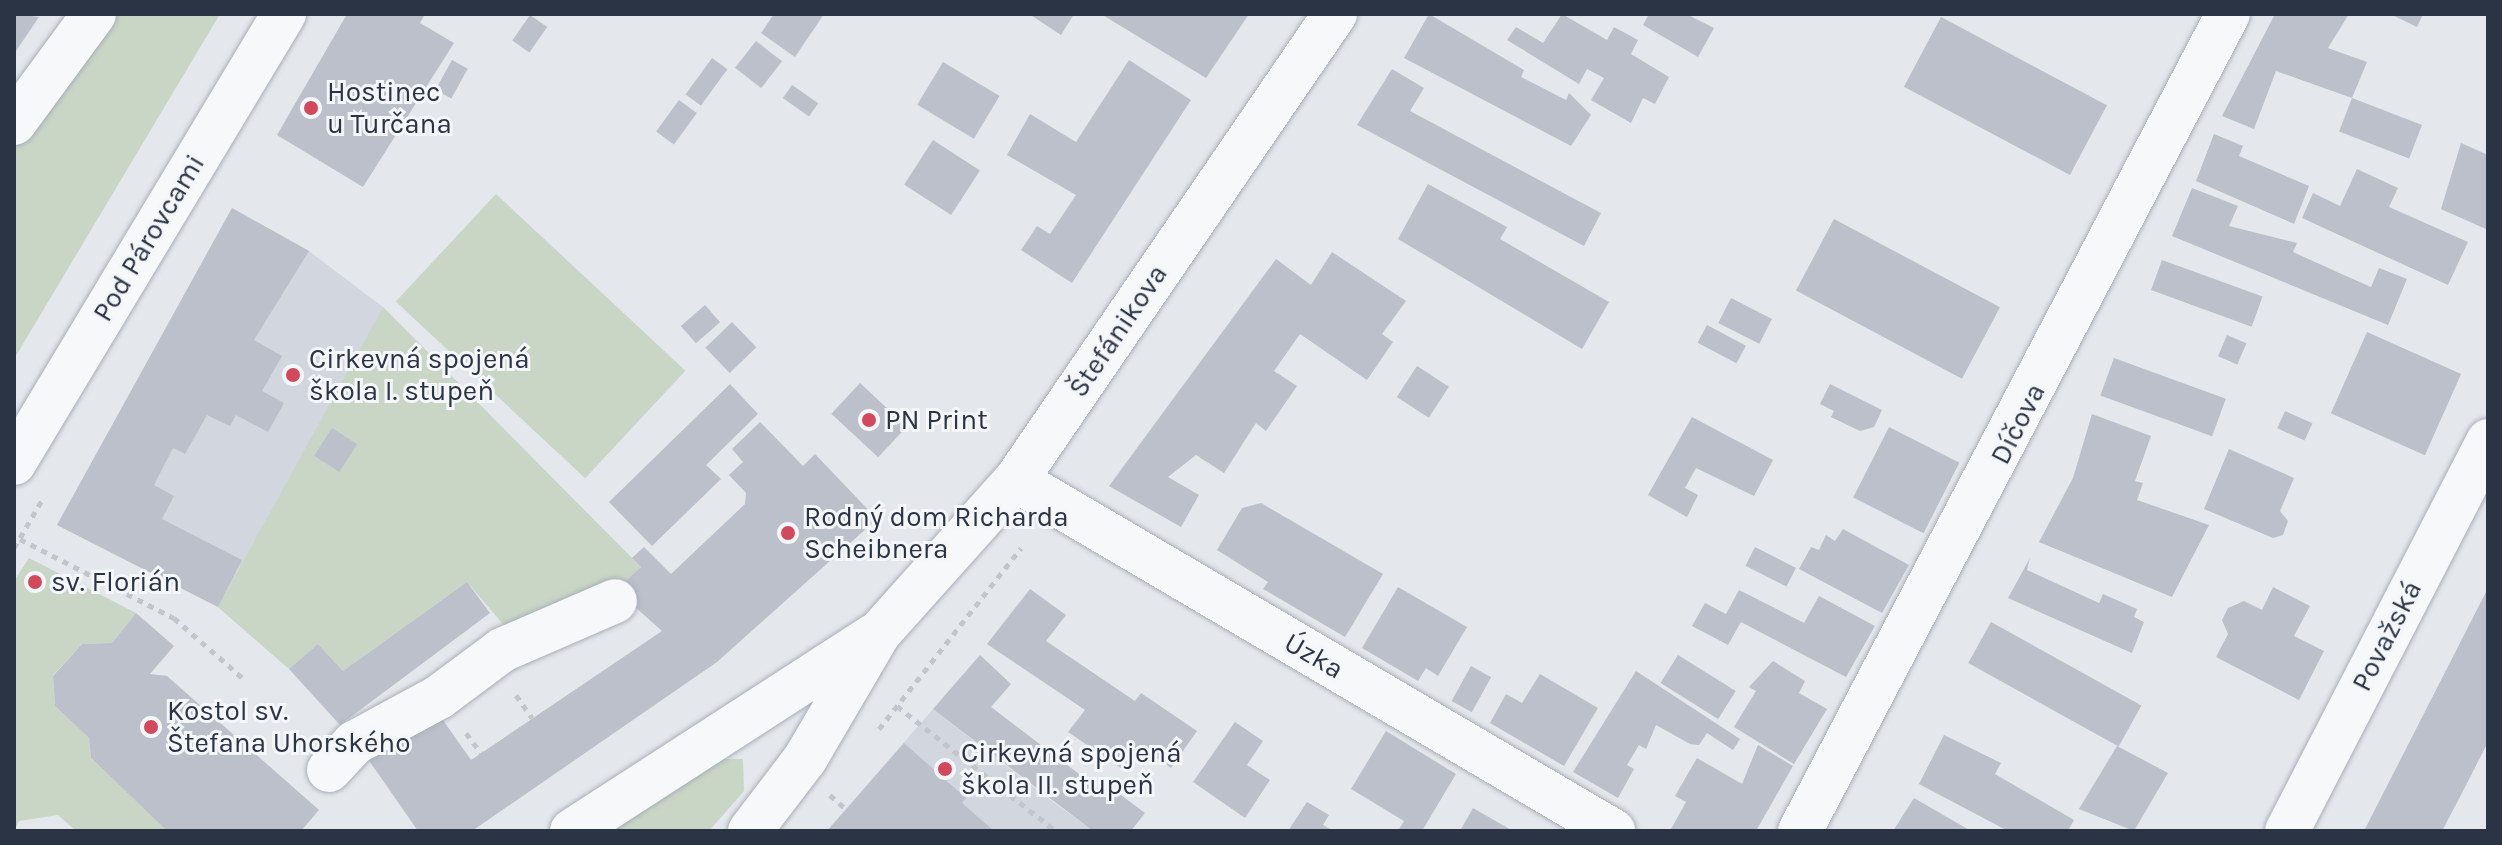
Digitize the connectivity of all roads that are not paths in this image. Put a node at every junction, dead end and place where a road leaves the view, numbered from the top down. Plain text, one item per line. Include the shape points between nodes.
1 (94, 14) edge
2 (284, 14) edge
3 (1335, 14) edge
4 (2228, 14) edge
5 (14, 123) edge
6 (2488, 441) edge
7 (14, 463) edge
8 (1016, 480) junction
9 (615, 601) dead end
10 (879, 633) junction
11 (329, 770) dead end
12 (572, 831) edge
13 (750, 831) edge
14 (1613, 831) edge
15 (1800, 831) edge
16 (2287, 831) edge

1 - 5 street
2 - 7 street, Pod Párovcami
3 - 8 street, Štefánikova
4 - 15 street, Díčova
6 - 16 street, Považská
8 - 10 street, Štefánikova
8 - 14 street, Úzka
9 - 11 street via 502,650 439,697 354,743
10 - 12 street, Štefánikova
10 - 13 street, Štefánikova via 805,759

